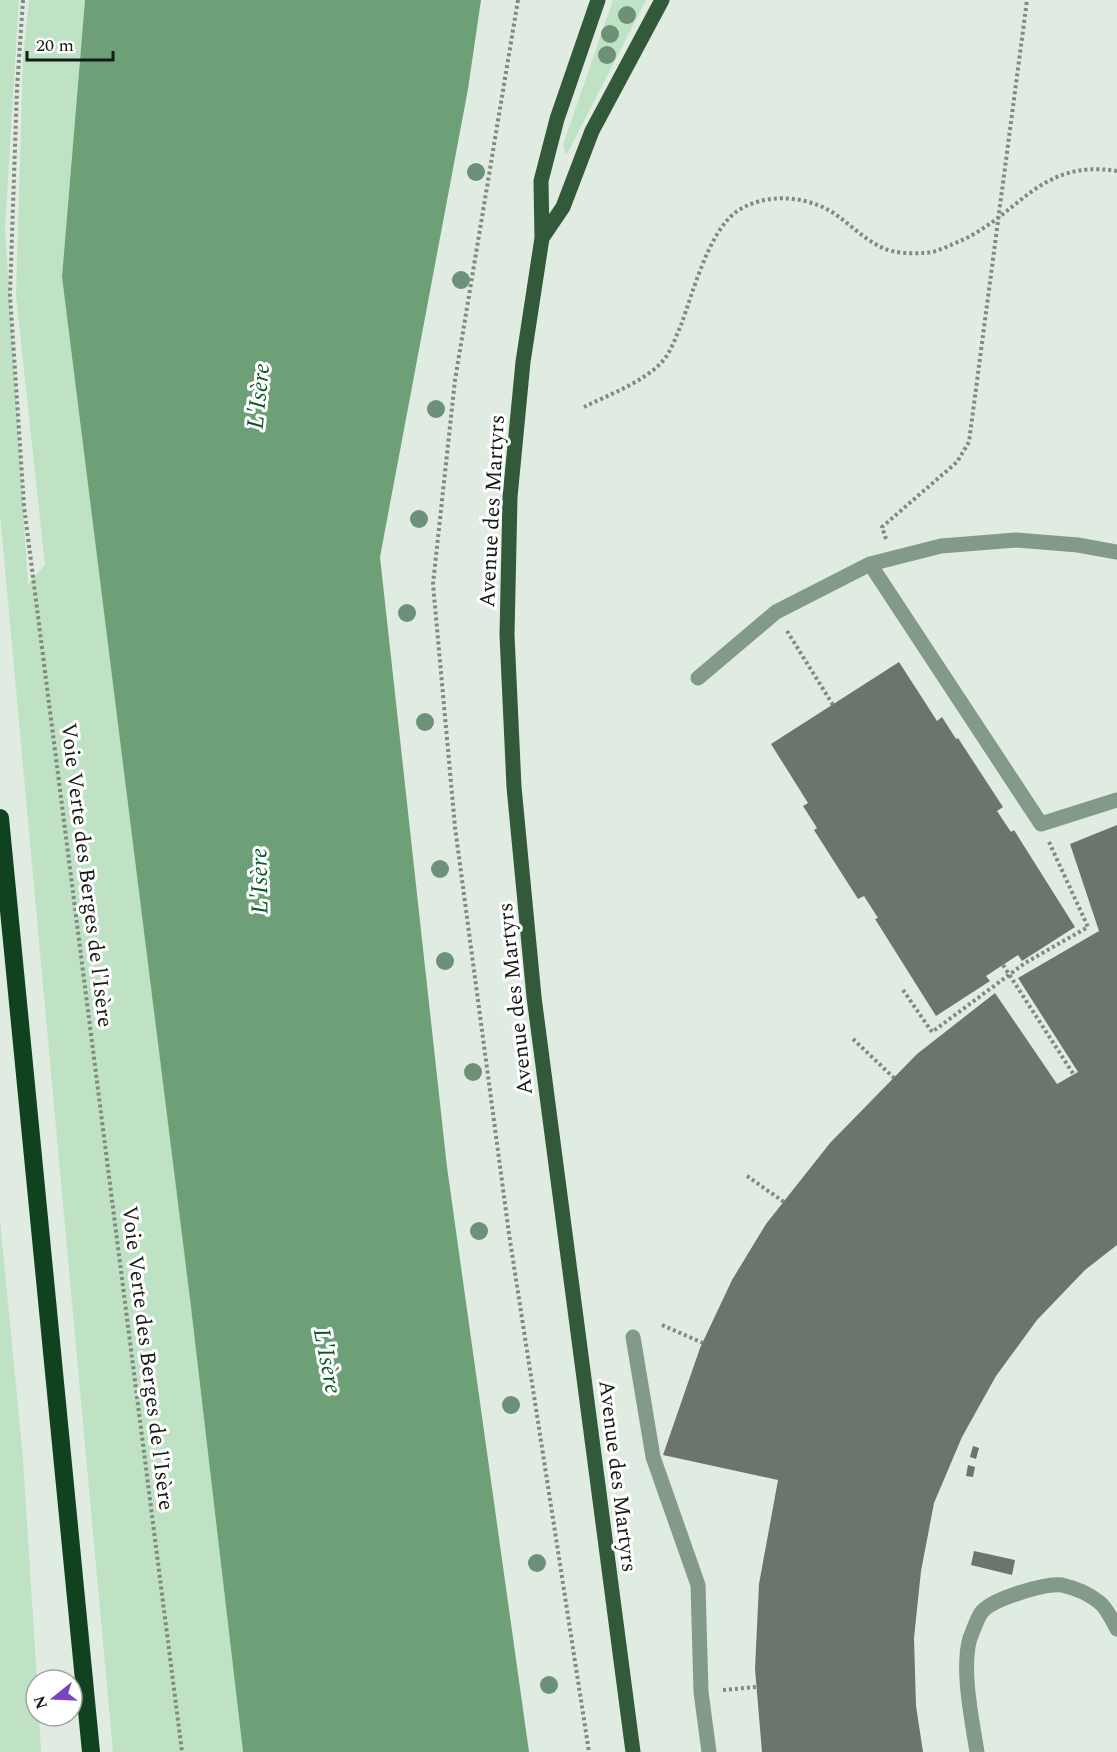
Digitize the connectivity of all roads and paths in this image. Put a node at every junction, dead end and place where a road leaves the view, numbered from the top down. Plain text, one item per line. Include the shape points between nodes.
1 (23, 0) edge
2 (518, 0) edge
3 (598, 0) edge
4 (662, 0) edge
5 (1027, 0) edge
6 (1117, 171) edge
7 (998, 219) junction
8 (542, 238) junction
9 (584, 407) dead end
10 (1117, 552) edge
11 (893, 558) junction
12 (870, 564) junction
13 (776, 612) junction
14 (698, 678) dead end
15 (833, 705) dead end
16 (1117, 800) edge
17 (0, 818) edge
18 (1041, 824) junction
19 (1003, 965) dead end
20 (903, 990) dead end
21 (853, 1040) dead end
22 (1074, 1075) dead end
23 (894, 1078) dead end
24 (747, 1176) dead end
25 (784, 1202) dead end
26 (662, 1325) dead end
27 (633, 1337) dead end
28 (703, 1343) dead end
29 (1117, 1629) edge
30 (756, 1687) dead end
31 (701, 1692) junction
32 (91, 1752) edge
33 (182, 1752) edge
34 (589, 1752) edge
35 (633, 1752) edge
36 (709, 1752) edge
37 (977, 1752) edge

1 - 33 path, Voie Verte des Berges de l'Isère via 10,295 24,506
2 - 34 path via 455,380 433,584 455,827 508,1234
3 - 8 main road, Avenue des Martyrs via 557,119 541,181
4 - 8 main road, Avenue des Martyrs via 592,131 563,207
5 - 7 path
6 - 7 path via 1085,169 1053,177
7 - 9 path via 940,250 910,253 880,247 830,211 806,202 776,198 746,206 730,217 717,234 673,345 660,364
7 - 11 path via 969,442 957,462 882,527
8 - 35 main road, Avenue des Martyrs via 523,362 510,497 507,635 514,787 534,997
10 - 11 lane via 1016,540 941,546
11 - 12 lane
12 - 13 lane
12 - 18 lane
13 - 14 lane
13 - 15 path
16 - 18 lane
17 - 32 highway
18 - 20 path via 1088,927 1016,969 932,1032
19 - 22 path
21 - 23 path
24 - 25 path
26 - 28 path
27 - 31 lane via 653,1456 698,1585
29 - 37 lane via 1101,1604 1061,1585 1005,1598 982,1611 970,1639 968,1667
30 - 31 path
31 - 36 lane

